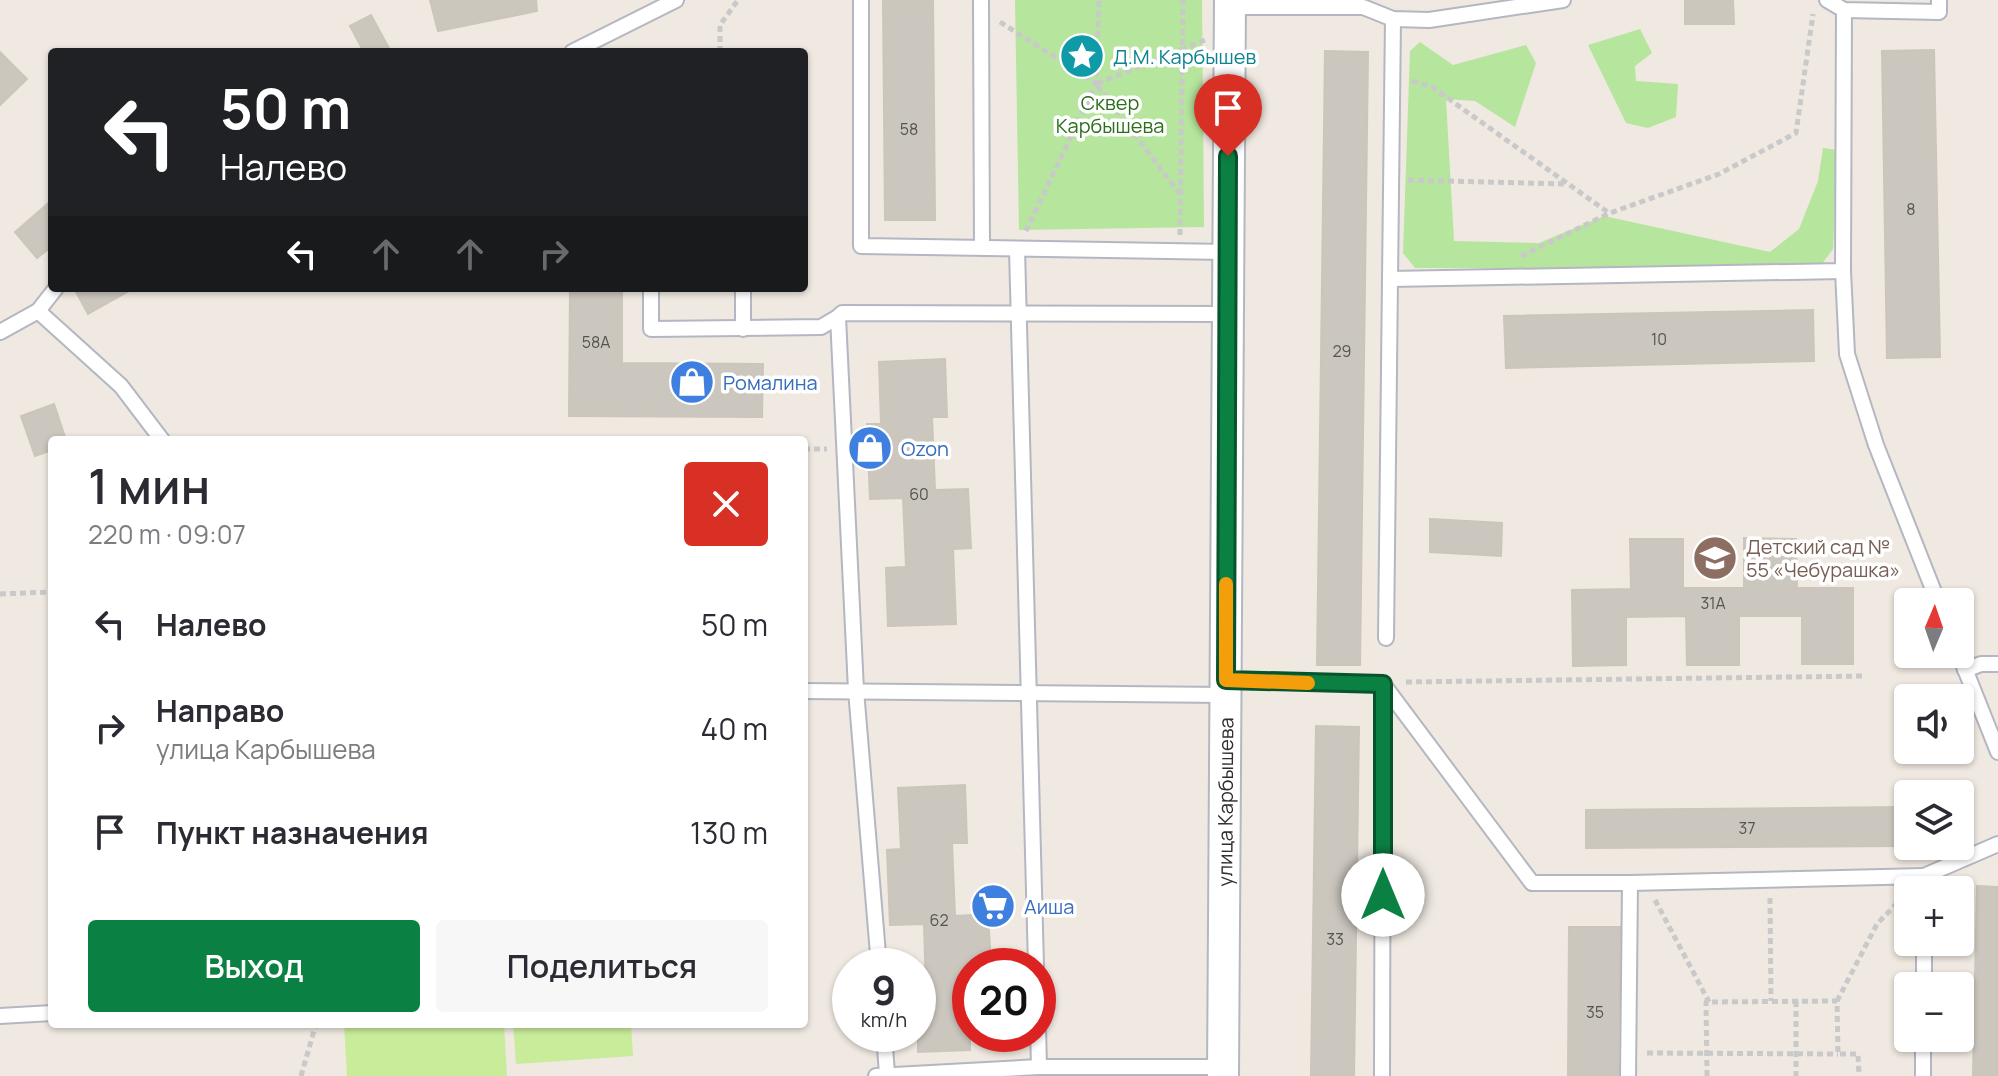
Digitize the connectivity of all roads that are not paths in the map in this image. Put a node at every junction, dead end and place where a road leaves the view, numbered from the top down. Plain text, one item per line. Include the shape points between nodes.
1 (676, 0) edge
2 (861, 0) edge
3 (1563, 0) edge
4 (1827, 0) edge
5 (1939, 0) edge
6 (1305, 4) edge
7 (981, 5) edge
8 (1844, 10) junction
9 (1230, 12) edge
10 (1393, 19) junction
11 (580, 48) edge
12 (982, 248) junction
13 (1017, 249) junction
14 (1227, 252) junction
15 (1843, 271) junction
16 (1390, 279) junction
17 (53, 292) edge
18 (651, 292) edge
19 (743, 292) edge
20 (38, 311) junction
21 (1018, 312) junction
22 (1227, 314) junction
23 (838, 317) junction
24 (743, 329) junction
25 (0, 332) edge
26 (159, 436) edge
27 (1932, 588) edge
28 (1386, 638) dead end
29 (1998, 664) edge
30 (1965, 670) joint
31 (1383, 684) junction
32 (1226, 687) junction
33 (856, 690) junction
34 (808, 691) edge
35 (1027, 691) junction
36 (1998, 752) edge
37 (1998, 844) edge
38 (1937, 876) edge
39 (1894, 882) edge
40 (1630, 883) junction
41 (878, 948) edge
42 (1035, 948) edge
43 (48, 1013) edge
44 (0, 1016) edge
45 (883, 1052) edge
46 (1039, 1052) edge
47 (1923, 1052) edge
48 (1039, 1067) junction
49 (1223, 1072) edge
50 (882, 1075) edge
51 (1382, 1076) edge
52 (1628, 1076) edge
53 (1923, 1076) edge

1 - 11 lane
2 - 12 lane via 861,246
3 - 10 lane via 1429,20
4 - 8 lane
5 - 8 lane via 1939,12
6 - 9 lane
6 - 10 lane via 1363,7
7 - 12 lane
8 - 15 lane
9 - 14 street, улица Карбышева
10 - 16 lane
12 - 13 lane
13 - 14 lane
13 - 21 lane
14 - 22 street, улица Карбышева
15 - 16 lane
15 - 27 lane via 1847,354
16 - 28 lane
17 - 20 lane
18 - 24 lane via 651,329
19 - 24 lane
20 - 25 lane
20 - 26 lane via 121,386
21 - 22 lane
21 - 23 lane
21 - 35 lane
22 - 32 street, улица Карбышева
23 - 24 lane via 821,327
23 - 33 lane
29 - 30 lane
30 - 36 lane
31 - 32 lane
31 - 40 lane via 1532,883
31 - 51 lane
32 - 35 lane
32 - 49 street, улица Карбышева
33 - 34 lane
33 - 35 lane
33 - 41 lane
35 - 42 lane
37 - 38 lane
39 - 40 lane
40 - 52 lane
43 - 44 lane
45 - 50 lane
46 - 48 lane
47 - 53 lane
48 - 49 lane
48 - 50 lane

